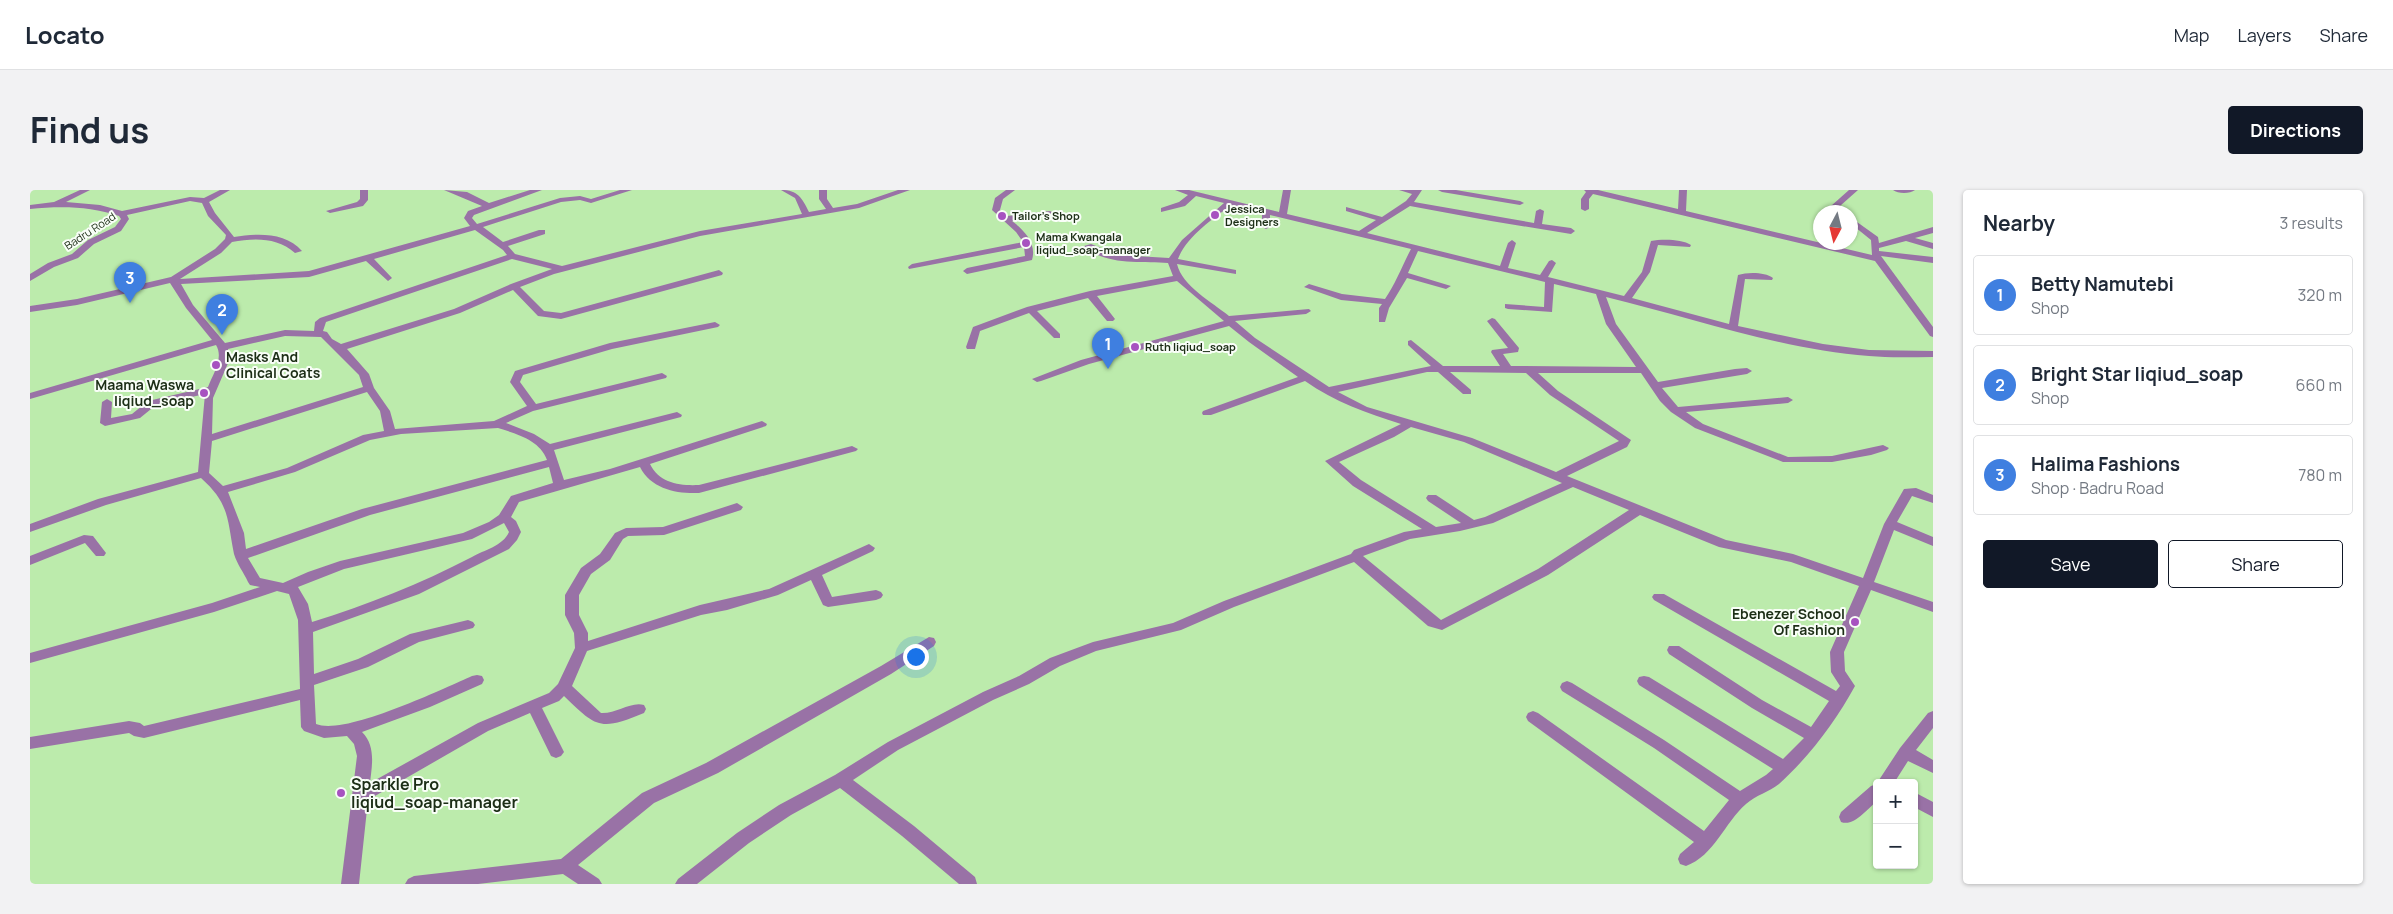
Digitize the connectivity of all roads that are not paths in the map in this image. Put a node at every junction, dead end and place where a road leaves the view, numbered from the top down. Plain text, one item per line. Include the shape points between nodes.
1 (86, 190) edge
2 (226, 190) edge
3 (364, 190) edge
4 (448, 190) edge
5 (538, 190) edge
6 (628, 190) edge
7 (785, 190) edge
8 (824, 190) edge
9 (906, 190) edge
10 (1011, 190) edge
11 (1179, 190) edge
12 (1287, 190) edge
13 (1403, 190) edge
14 (1442, 190) edge
15 (1589, 190) edge
16 (1682, 190) edge
17 (1854, 190) edge
18 (1897, 190) edge
19 (1911, 190) edge
20 (1417, 191) edge
21 (174, 192) dead end
22 (1194, 194) junction
23 (205, 201) junction
24 (172, 202) junction
25 (1229, 203) junction
26 (1409, 203) junction
27 (1520, 203) dead end
28 (53, 205) junction
29 (1836, 205) edge
30 (488, 206) junction
31 (30, 207) edge
32 (1350, 209) dead end
33 (1585, 209) dead end
34 (830, 210) junction
35 (1164, 210) dead end
36 (1540, 211) dead end
37 (330, 212) dead end
38 (1266, 212) junction
39 (1682, 212) junction
40 (1050, 213) dead end
41 (122, 214) junction
42 (1283, 215) junction
43 (807, 216) junction
44 (1006, 219) junction
45 (1383, 220) junction
46 (1858, 225) edge
47 (477, 227) junction
48 (1266, 227) dead end
49 (1538, 227) junction
50 (1933, 230) edge
51 (1571, 231) dead end
52 (542, 232) dead end
53 (1359, 235) junction
54 (1906, 238) junction
55 (229, 240) junction
56 (1512, 243) dead end
57 (1028, 244) junction
58 (1687, 245) dead end
59 (502, 246) junction
60 (1088, 246) dead end
61 (1933, 246) edge
62 (1416, 249) junction
63 (298, 251) dead end
64 (1876, 253) junction
65 (512, 256) junction
66 (368, 258) junction
67 (1933, 260) edge
68 (1173, 261) junction
69 (1552, 263) dead end
70 (912, 267) dead end
71 (562, 269) junction
72 (1503, 269) junction
73 (967, 271) dead end
74 (1233, 272) dead end
75 (719, 273) dead end
76 (1403, 274) junction
77 (30, 278) edge
78 (388, 278) dead end
79 (1180, 278) junction
80 (1769, 278) dead end
81 (1546, 280) junction
82 (174, 281) junction
83 (514, 286) junction
84 (1446, 286) dead end
85 (1309, 287) dead end
86 (1600, 293) junction
87 (1090, 294) junction
88 (1626, 299) junction
89 (1387, 302) junction
90 (1508, 306) dead end
91 (30, 309) edge
92 (1030, 309) junction
93 (1306, 310) dead end
94 (1922, 318) junction
95 (1110, 319) dead end
96 (1933, 319) edge
97 (1382, 320) dead end
98 (1228, 321) junction
99 (1492, 321) dead end
100 (715, 325) dead end
101 (1733, 328) junction
102 (318, 334) junction
103 (1933, 334) edge
104 (1057, 336) dead end
105 (1410, 343) dead end
106 (220, 344) junction
107 (971, 347) dead end
108 (340, 348) junction
109 (1933, 354) edge
110 (1443, 370) junction
111 (1508, 370) junction
112 (1529, 370) junction
113 (1643, 370) junction
114 (1747, 370) dead end
115 (662, 376) dead end
116 (1307, 377) junction
117 (1037, 379) dead end
118 (1654, 386) junction
119 (211, 388) junction
120 (368, 388) junction
121 (1327, 391) junction
122 (1467, 392) dead end
123 (30, 396) edge
124 (1788, 400) dead end
125 (107, 402) dead end
126 (532, 408) junction
127 (1675, 410) junction
128 (1207, 413) dead end
129 (677, 415) dead end
130 (496, 424) junction
131 (762, 424) dead end
132 (1408, 424) junction
133 (390, 432) junction
134 (206, 439) junction
135 (547, 448) junction
136 (1883, 448) dead end
137 (852, 449) dead end
138 (553, 462) junction
139 (644, 462) junction
140 (203, 474) junction
141 (1557, 476) junction
142 (1574, 482) junction
143 (558, 485) junction
144 (221, 490) junction
145 (1432, 498) dead end
146 (1933, 499) edge
147 (737, 507) dead end
148 (1640, 509) junction
149 (504, 517) junction
150 (1472, 524) junction
151 (1890, 524) junction
152 (30, 528) edge
153 (1433, 530) junction
154 (1933, 542) edge
155 (869, 548) dead end
156 (100, 553) dead end
157 (241, 556) junction
158 (1356, 556) junction
159 (30, 560) edge
160 (816, 574) junction
161 (1867, 583) junction
162 (281, 587) junction
163 (876, 595) dead end
164 (1659, 597) dead end
165 (1933, 607) edge
166 (468, 625) dead end
167 (306, 629) junction
168 (930, 642) dead end
169 (582, 648) junction
170 (1674, 650) dead end
171 (30, 658) edge
172 (477, 680) dead end
173 (1644, 681) dead end
174 (564, 687) junction
175 (1567, 687) dead end
176 (306, 688) junction
177 (1840, 700) junction
178 (534, 706) junction
179 (639, 709) dead end
180 (1533, 717) dead end
181 (1933, 717) edge
182 (350, 730) junction
183 (1814, 736) junction
184 (30, 743) edge
185 (556, 752) dead end
186 (1905, 752) junction
187 (1933, 767) edge
188 (1785, 768) junction
189 (1888, 779) edge
190 (841, 780) junction
191 (362, 794) junction
192 (1873, 794) edge
193 (1740, 799) junction
194 (1918, 802) edge
195 (1933, 810) edge
196 (1847, 817) dead end
197 (1706, 841) junction
198 (1686, 859) dead end
199 (565, 866) junction
200 (969, 882) dead end
201 (350, 884) edge
202 (414, 884) edge
203 (594, 884) edge
204 (684, 884) edge

1 - 28 street
2 - 23 street
3 - 37 street via 364,200 360,204
4 - 30 street
5 - 30 street
6 - 47 street via 591,201 580,198 560,200
7 - 43 street via 798,198
8 - 34 street via 823,199
9 - 34 street via 872,203
10 - 44 street via 996,202 996,210
11 - 22 street
12 - 42 street
13 - 20 street
14 - 27 street
15 - 33 street
15 - 39 street
16 - 39 street
17 - 29 street
18 - 19 street
20 - 26 street
21 - 24 street
22 - 25 street
22 - 35 street via 1182,204
23 - 24 street via 190,198
23 - 55 street via 216,221 228,230
24 - 41 street
25 - 38 street
25 - 68 street via 1179,248
26 - 45 street
26 - 49 street
28 - 31 street, Badru Road
28 - 41 street, Badru Road via 99,206
30 - 47 street via 468,218
32 - 45 street
34 - 43 street
36 - 49 street
38 - 42 street
38 - 48 street
39 - 64 street
40 - 44 street
41 - 77 street, Badru Road via 125,222 118,229 92,242 75,256 55,262
42 - 53 street
43 - 71 street via 700,234
44 - 57 street via 1020,229
45 - 53 street
46 - 64 street via 1875,239
47 - 59 street
47 - 66 street
49 - 51 street
50 - 54 street
52 - 59 street
53 - 62 street
54 - 61 street
54 - 64 street
55 - 63 street via 253,236 284,241
55 - 82 street
56 - 72 street
57 - 70 street
57 - 73 street via 1030,255 1027,259
58 - 88 street via 1654,243 1646,272
59 - 65 street
60 - 68 street via 1115,258
62 - 72 street
62 - 76 street
64 - 67 street
64 - 94 street
65 - 71 street
65 - 102 street via 323,320
66 - 78 street
66 - 82 street via 309,274
68 - 74 street
68 - 79 street via 1173,268
69 - 81 street
71 - 83 street
72 - 81 street
75 - 83 street via 561,316 541,314
76 - 84 street
76 - 89 street
79 - 87 street
79 - 98 street
80 - 101 street via 1740,277
81 - 86 street
81 - 90 street via 1549,310
82 - 91 street
82 - 106 street via 189,306
83 - 108 street via 457,312
85 - 89 street via 1340,297
86 - 88 street
86 - 113 street via 1611,324
87 - 92 street
87 - 95 street
88 - 101 street
89 - 97 street
92 - 104 street
92 - 107 street via 976,329
93 - 98 street
94 - 96 street
94 - 103 street
98 - 116 street
98 - 117 street
99 - 111 street via 1514,348 1496,352
100 - 126 street via 617,344 519,373 515,382 533,404
101 - 109 street via 1844,350
102 - 106 street via 280,334
102 - 108 street via 324,334
105 - 110 street
106 - 119 street via 224,361
106 - 123 street
108 - 120 street via 364,374
110 - 111 street
110 - 121 street via 1418,370
110 - 122 street
111 - 112 street
112 - 113 street
112 - 141 street via 1554,393 1625,440 1623,445
113 - 118 street
114 - 118 street
115 - 126 street
116 - 121 street
116 - 128 street
118 - 127 street
119 - 125 street via 152,403 136,416 104,423
119 - 134 street
120 - 133 street via 386,411
120 - 134 street
121 - 132 street via 1363,409
124 - 127 street
126 - 130 street
127 - 136 street via 1712,432 1787,460 1832,459
129 - 135 street
130 - 133 street
130 - 135 street via 539,441
131 - 139 street
132 - 141 street via 1462,438
132 - 153 street via 1331,461 1357,483
133 - 144 street via 344,446 291,470
134 - 140 street
135 - 138 street
137 - 139 street via 699,489 678,488 655,480 649,475
138 - 143 street
138 - 157 street via 366,512
139 - 143 street
140 - 144 street
140 - 152 street via 102,502
141 - 142 street
142 - 148 street
142 - 150 street via 1489,520
143 - 149 street via 515,499
144 - 157 street via 238,533
145 - 150 street
146 - 151 street via 1908,492
147 - 169 street via 664,530 626,532 620,536 605,557 586,571 572,594 572,615 581,633
148 - 158 street via 1543,572 1442,625 1434,623
148 - 161 street via 1723,544 1793,558
149 - 162 street via 485,528 439,545 397,552 314,574
149 - 167 street via 516,532 507,544 426,586 361,613
150 - 153 street
151 - 154 street
151 - 161 street
153 - 158 street via 1385,543
155 - 160 street
156 - 159 street via 89,539 84,539
157 - 162 street via 255,582
158 - 190 street via 1176,627 1075,652 893,746
160 - 163 street via 828,602
160 - 169 street via 773,592 700,610
161 - 165 street
161 - 177 street via 1837,652 1838,672 1848,686
162 - 167 street via 294,590 301,600
162 - 171 street
164 - 177 street
166 - 176 street via 415,638
167 - 176 street
168 - 199 street via 712,768 648,798
169 - 174 street
170 - 183 street via 1757,704
172 - 182 street
173 - 188 street
174 - 178 street via 554,697
174 - 179 street via 599,719 612,720
175 - 193 street
176 - 182 street via 309,727 316,731
176 - 184 street via 144,732 129,727
177 - 183 street
178 - 185 street
178 - 191 street via 482,727
180 - 197 street
181 - 186 street
182 - 191 street via 361,741 365,756
183 - 188 street
186 - 187 street
186 - 189 street
188 - 193 street via 1772,780
190 - 200 street
190 - 204 street via 778,815
191 - 201 street
192 - 196 street
193 - 197 street
194 - 195 street
197 - 198 street
199 - 202 street
199 - 203 street

